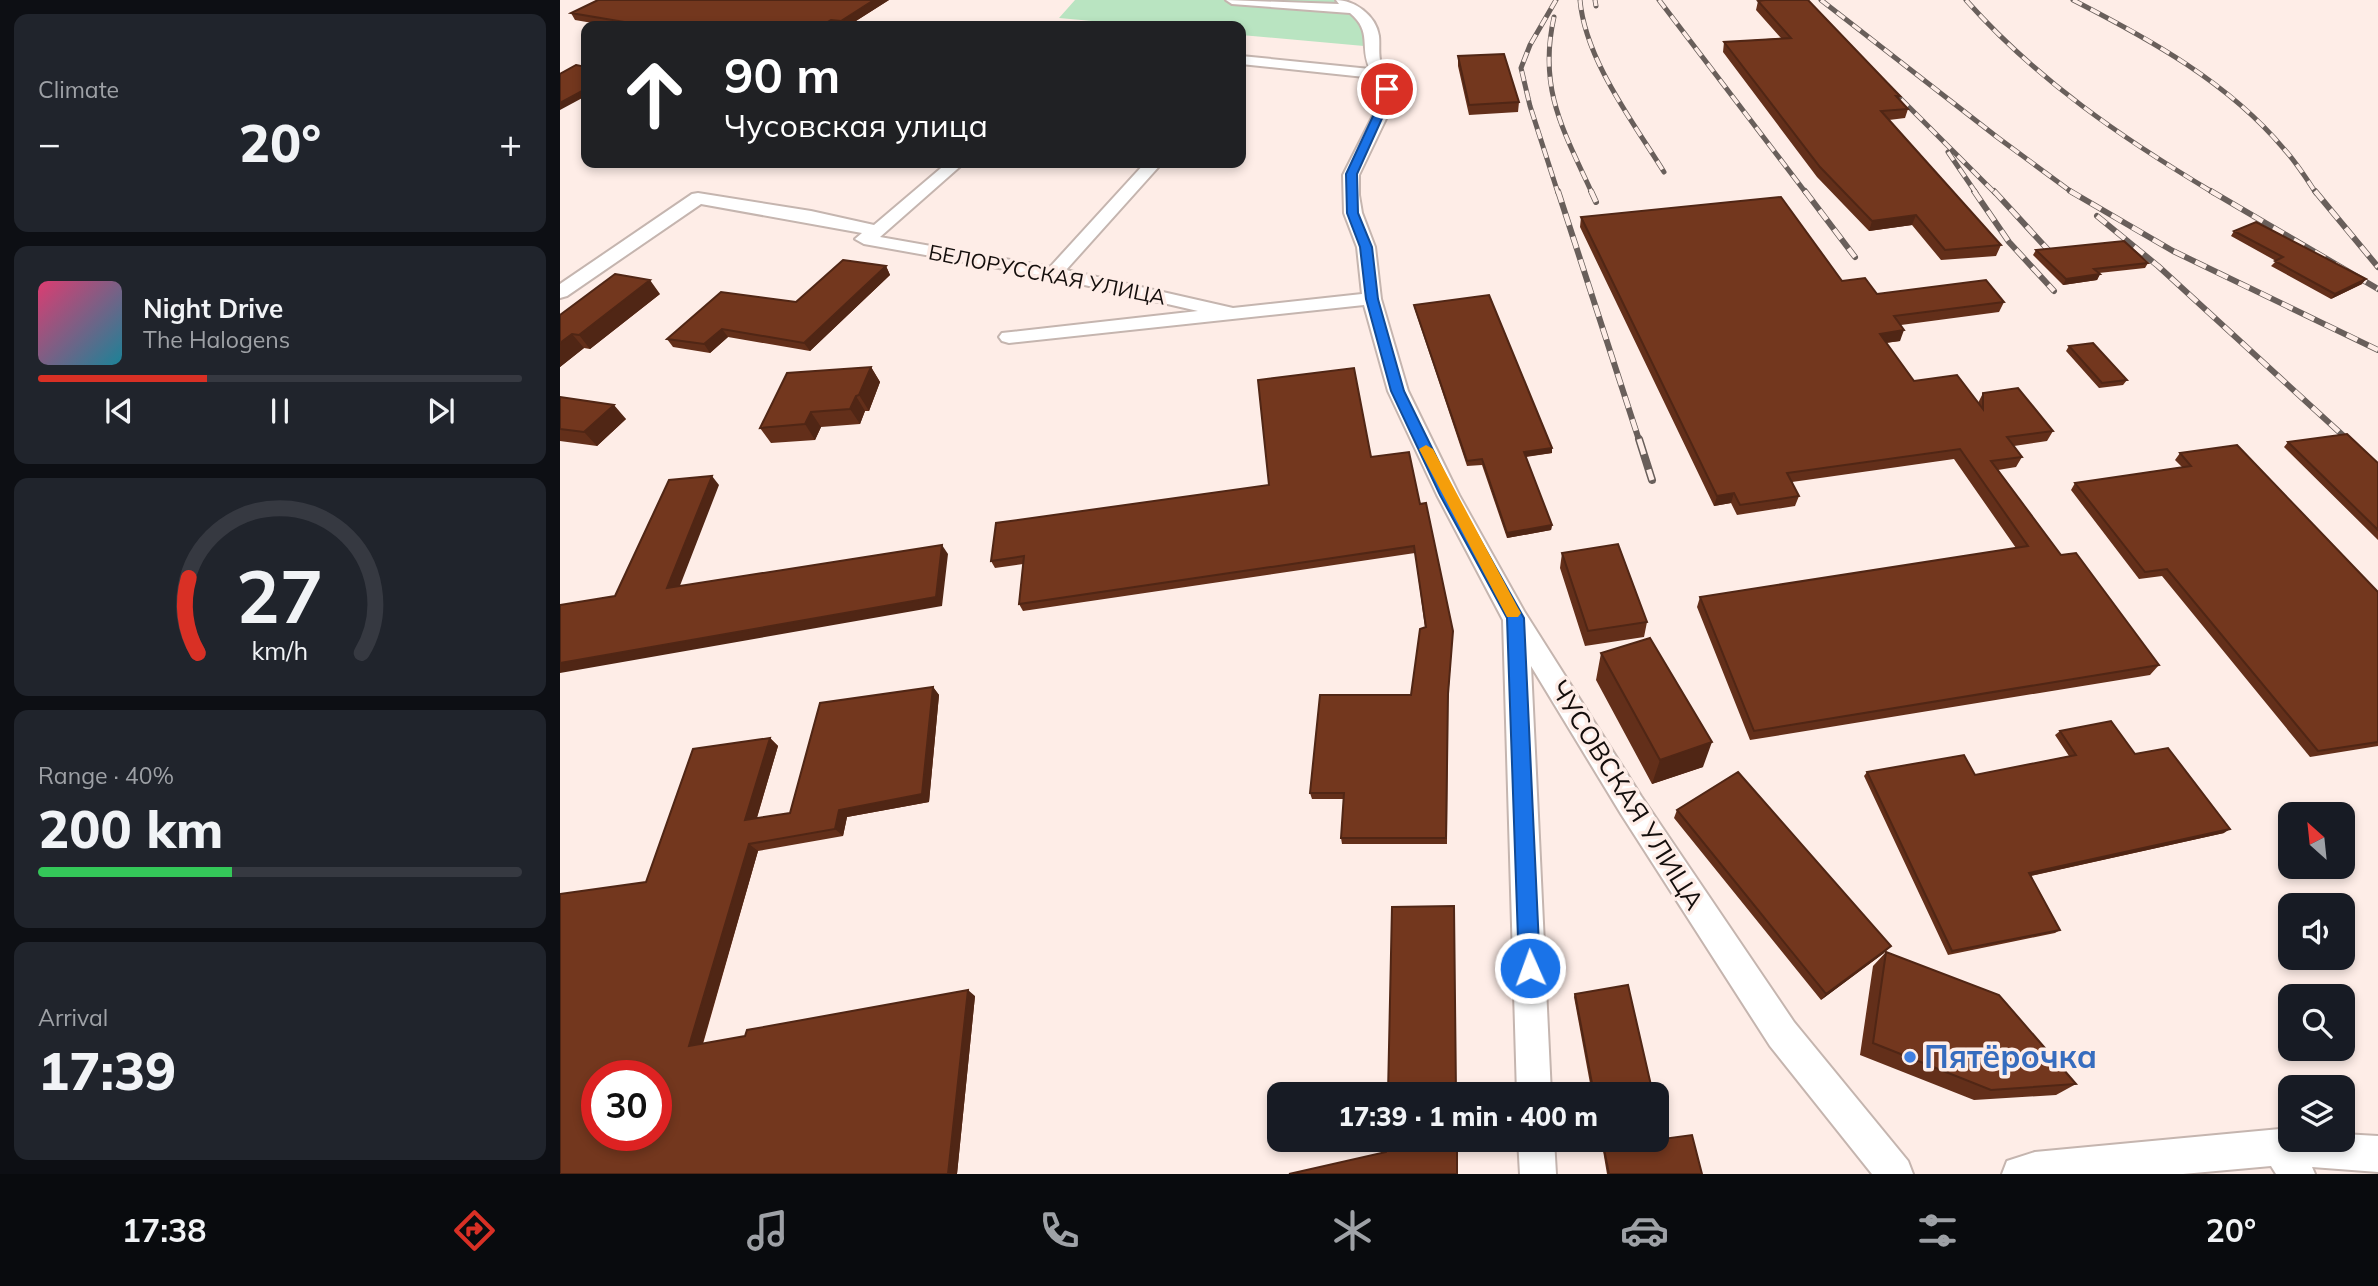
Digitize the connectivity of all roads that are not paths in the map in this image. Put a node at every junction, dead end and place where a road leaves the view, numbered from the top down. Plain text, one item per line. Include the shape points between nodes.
1 (1232, 0) edge
2 (1348, 5) edge
3 (1246, 63) edge
4 (1378, 74) junction
5 (950, 168) edge
6 (1149, 168) edge
7 (870, 235) junction
8 (1054, 273) junction
9 (560, 292) edge
10 (1372, 299) junction
11 (1231, 313) junction
12 (1009, 337) dead end
13 (1516, 618) junction
14 (1534, 1082) edge
15 (1537, 1152) edge
16 (2378, 1154) edge
17 (2289, 1161) edge
18 (1538, 1174) edge
19 (1895, 1174) edge
20 (2020, 1174) edge

1 - 2 street
2 - 4 street, ЧУСОВСКАЯ УЛИЦА via 1372,32
3 - 4 street
4 - 10 street, ЧУСОВСКАЯ УЛИЦА via 1384,79 1388,100 1351,174 1353,213 1366,247
5 - 7 street
6 - 8 street
7 - 8 street, БЕЛОРУССКАЯ УЛИЦА
7 - 9 street, БЕЛОРУССКАЯ УЛИЦА via 829,218 698,198
8 - 11 street, БЕЛОРУССКАЯ УЛИЦА
10 - 11 street
10 - 13 street, ЧУСОВСКАЯ УЛИЦА via 1398,391 1448,495
11 - 12 street
13 - 14 street
13 - 19 street, ЧУСОВСКАЯ УЛИЦА via 1631,805 1782,1034
15 - 18 street
16 - 17 street
17 - 20 street

